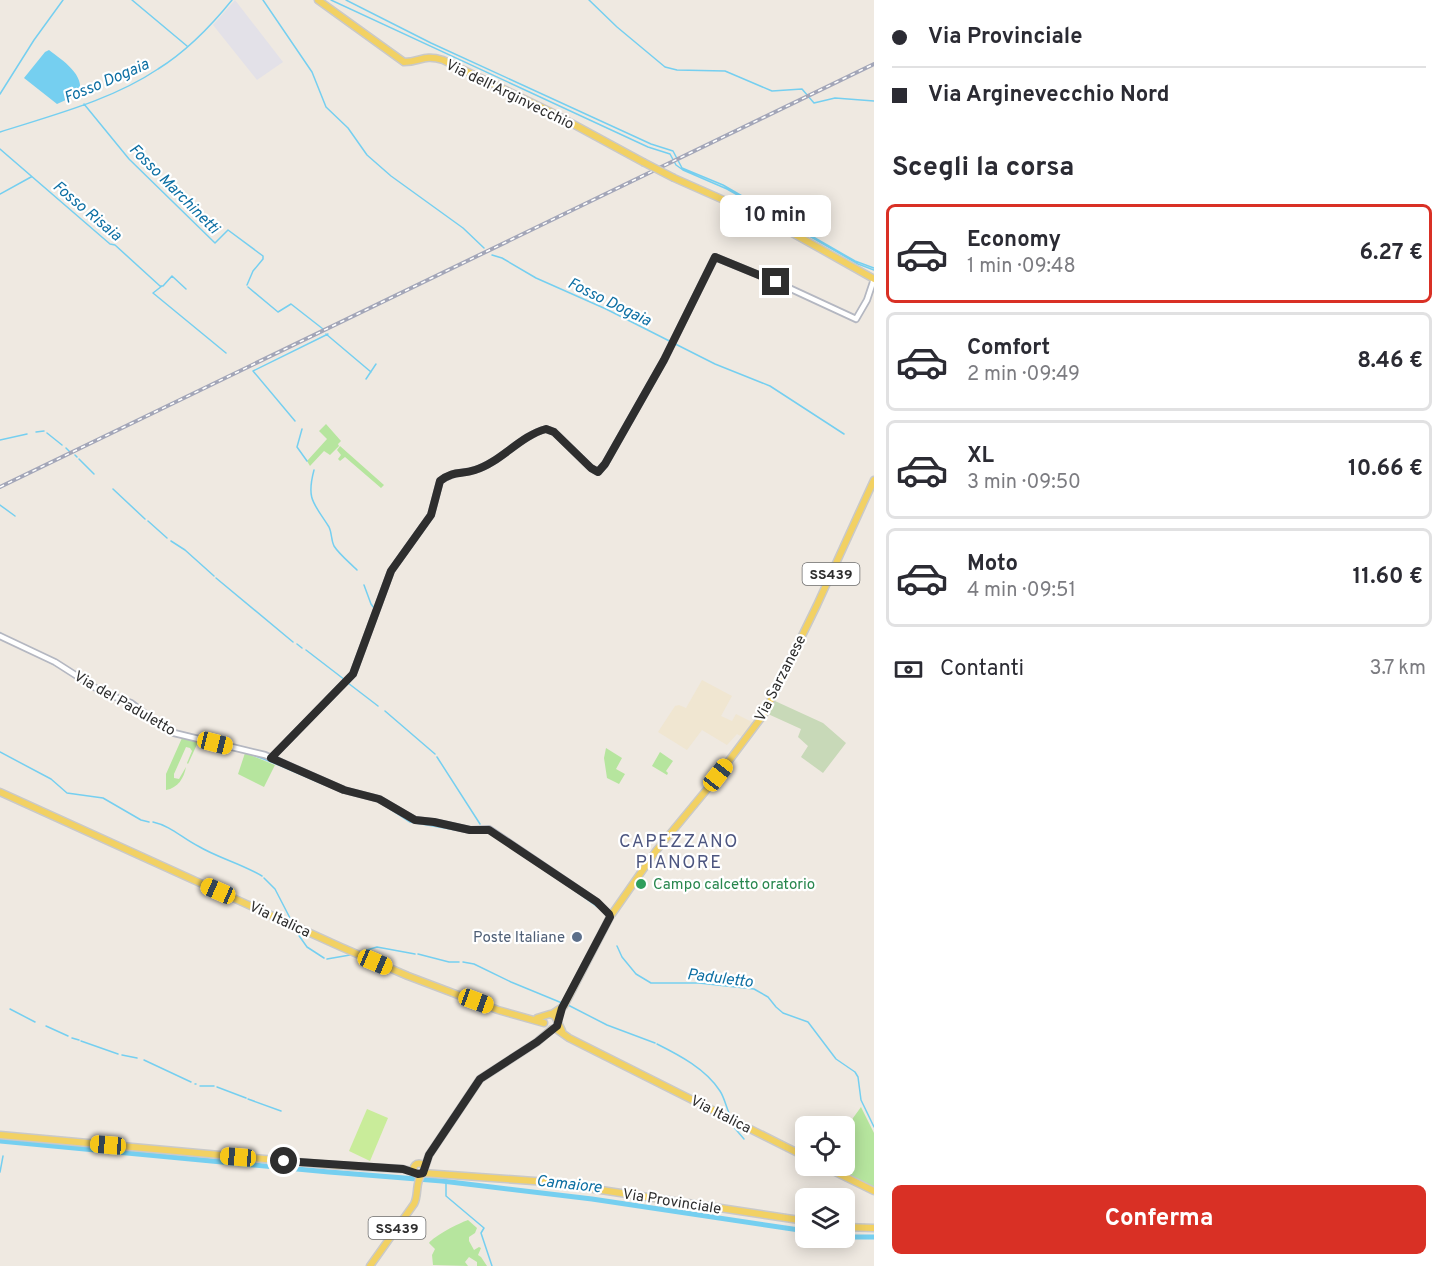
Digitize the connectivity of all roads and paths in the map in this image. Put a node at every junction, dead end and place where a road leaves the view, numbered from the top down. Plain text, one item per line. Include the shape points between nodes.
1 (318, 0) edge
2 (874, 279) edge
3 (874, 480) edge
4 (0, 636) edge
5 (271, 758) junction
6 (0, 792) edge
7 (610, 915) junction
8 (551, 1022) junction
9 (0, 1135) edge
10 (795, 1151) edge
11 (420, 1170) junction
12 (843, 1176) edge
13 (874, 1191) edge
14 (795, 1219) edge
15 (855, 1227) edge
16 (874, 1228) edge
17 (370, 1266) edge

1 - 2 main road, Via dell'Arginvecchio, bridge via 404,62 427,57 443,60 674,178 771,221
2 - 5 street via 856,319 715,257 598,472 546,429 478,469 453,472 440,481 431,515 391,571 353,674
3 - 7 main road, Via Sarzanese / SS439 via 764,714
4 - 5 street, Via del Paduletto via 55,662 102,692 131,703 165,729
5 - 7 street, Via del Paduletto via 344,790 379,799 415,820 489,830 597,902
6 - 8 main road, Via Italica via 341,948 476,1001
7 - 8 main road, Via Sarzanese / SS439
8 - 10 main road, Via Italica via 572,1039
8 - 11 main road, SS439 via 544,1036 480,1079
9 - 11 main road, Via Provinciale
11 - 14 main road, Via Provinciale via 548,1182
11 - 17 main road, SS439 via 414,1204
12 - 13 main road
15 - 16 main road

